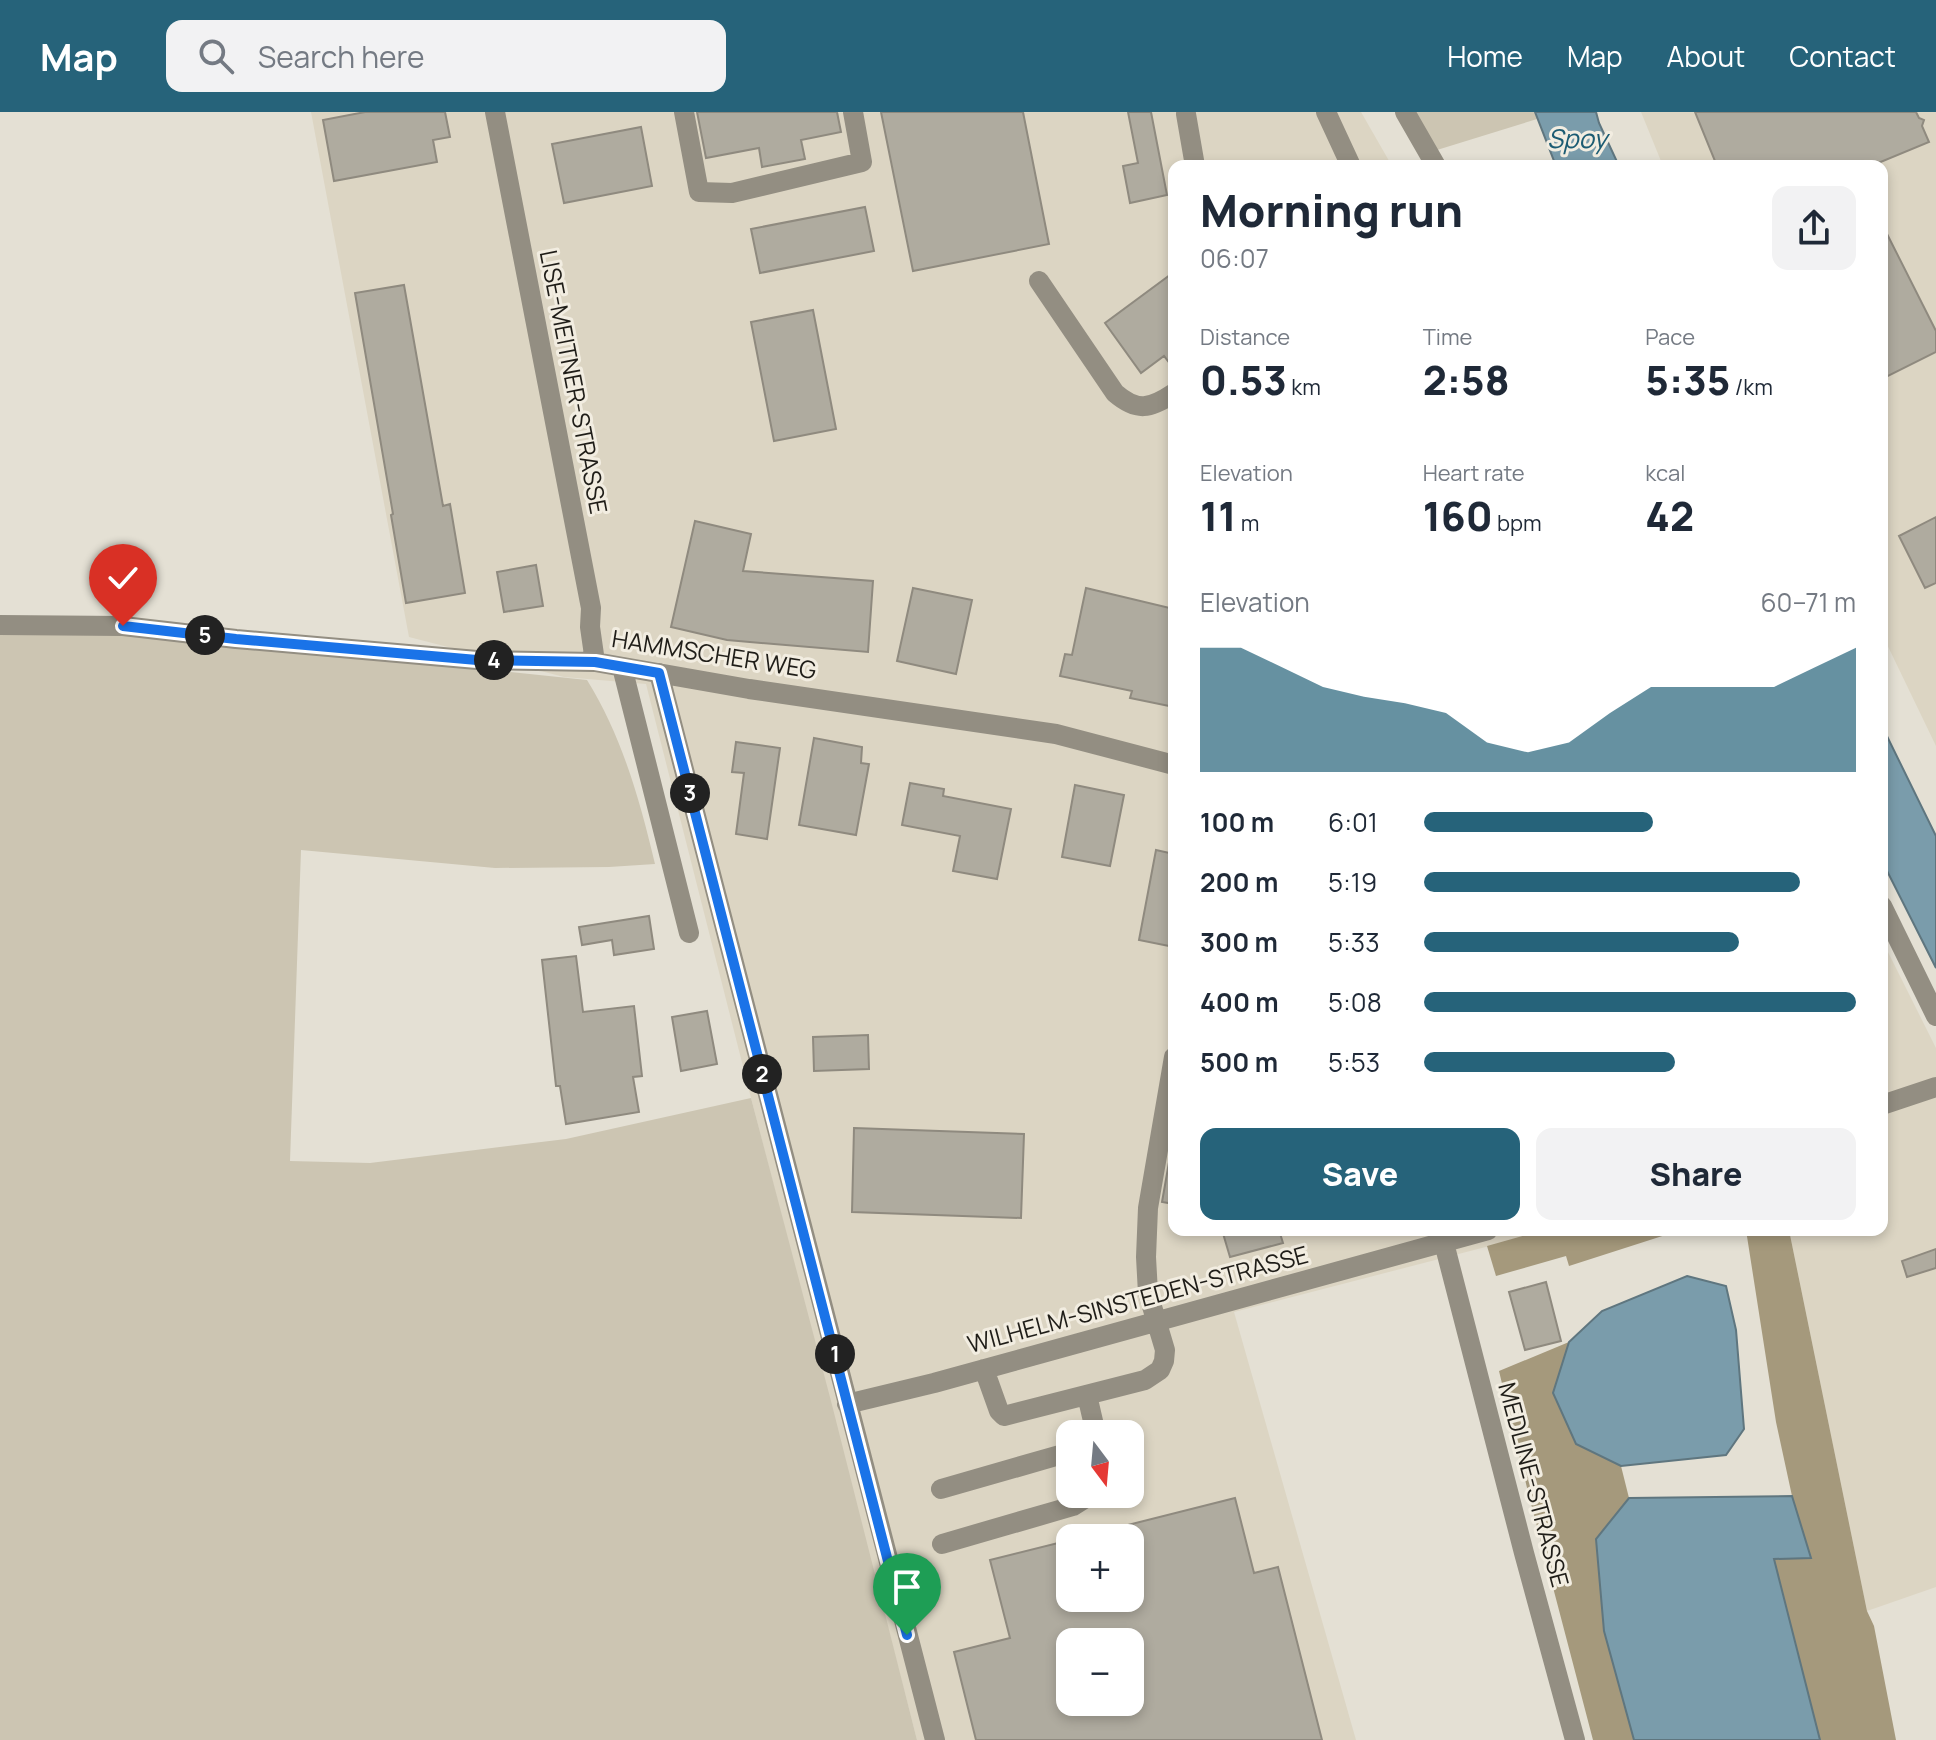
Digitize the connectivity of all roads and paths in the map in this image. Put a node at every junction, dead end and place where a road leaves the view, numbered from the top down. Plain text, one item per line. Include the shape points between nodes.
1 (495, 112) edge
2 (684, 112) edge
3 (853, 112) edge
4 (1326, 112) edge
5 (1405, 112) edge
6 (1186, 114) edge
7 (1194, 160) edge
8 (1348, 160) edge
9 (1433, 160) edge
10 (1039, 281) dead end
11 (1168, 397) edge
12 (0, 625) edge
13 (595, 662) junction
14 (622, 667) junction
15 (659, 673) junction
16 (1168, 763) edge
17 (1888, 918) edge
18 (689, 933) dead end
19 (1936, 1016) edge
20 (1936, 1087) edge
21 (1168, 1092) edge
22 (1888, 1103) edge
23 (1468, 1236) edge
24 (1444, 1243) junction
25 (1156, 1322) junction
26 (984, 1369) junction
27 (1087, 1395) junction
28 (847, 1404) junction
29 (1093, 1420) edge
30 (1056, 1456) edge
31 (941, 1489) dead end
32 (1066, 1508) edge
33 (942, 1544) dead end
34 (935, 1740) edge
35 (1575, 1740) edge

1 - 13 street, LISE-MEITNER-STRASSE via 591,608
2 - 3 street via 699,192 732,193 862,162
4 - 8 street
5 - 9 street
6 - 7 street
10 - 11 street via 1115,393 1128,404 1146,407
12 - 13 street, HAMMSCHER WEG via 123,626 477,660
13 - 14 street, HAMMSCHER WEG
14 - 15 street, HAMMSCHER WEG
14 - 18 street
15 - 16 street, HAMMSCHER WEG via 1056,734
15 - 28 street
17 - 19 street
20 - 22 street
21 - 25 street via 1148,1208 1148,1293
23 - 24 street, WILHELM-SINSTEDEN-STRASSE
24 - 25 street, WILHELM-SINSTEDEN-STRASSE
24 - 35 street, MEDLINE-STRASSE
25 - 26 street, WILHELM-SINSTEDEN-STRASSE
25 - 27 street via 1165,1350 1160,1370 1145,1380
26 - 27 street via 1004,1416
26 - 28 street, WILHELM-SINSTEDEN-STRASSE
27 - 29 street
28 - 34 street
30 - 31 street
32 - 33 street

